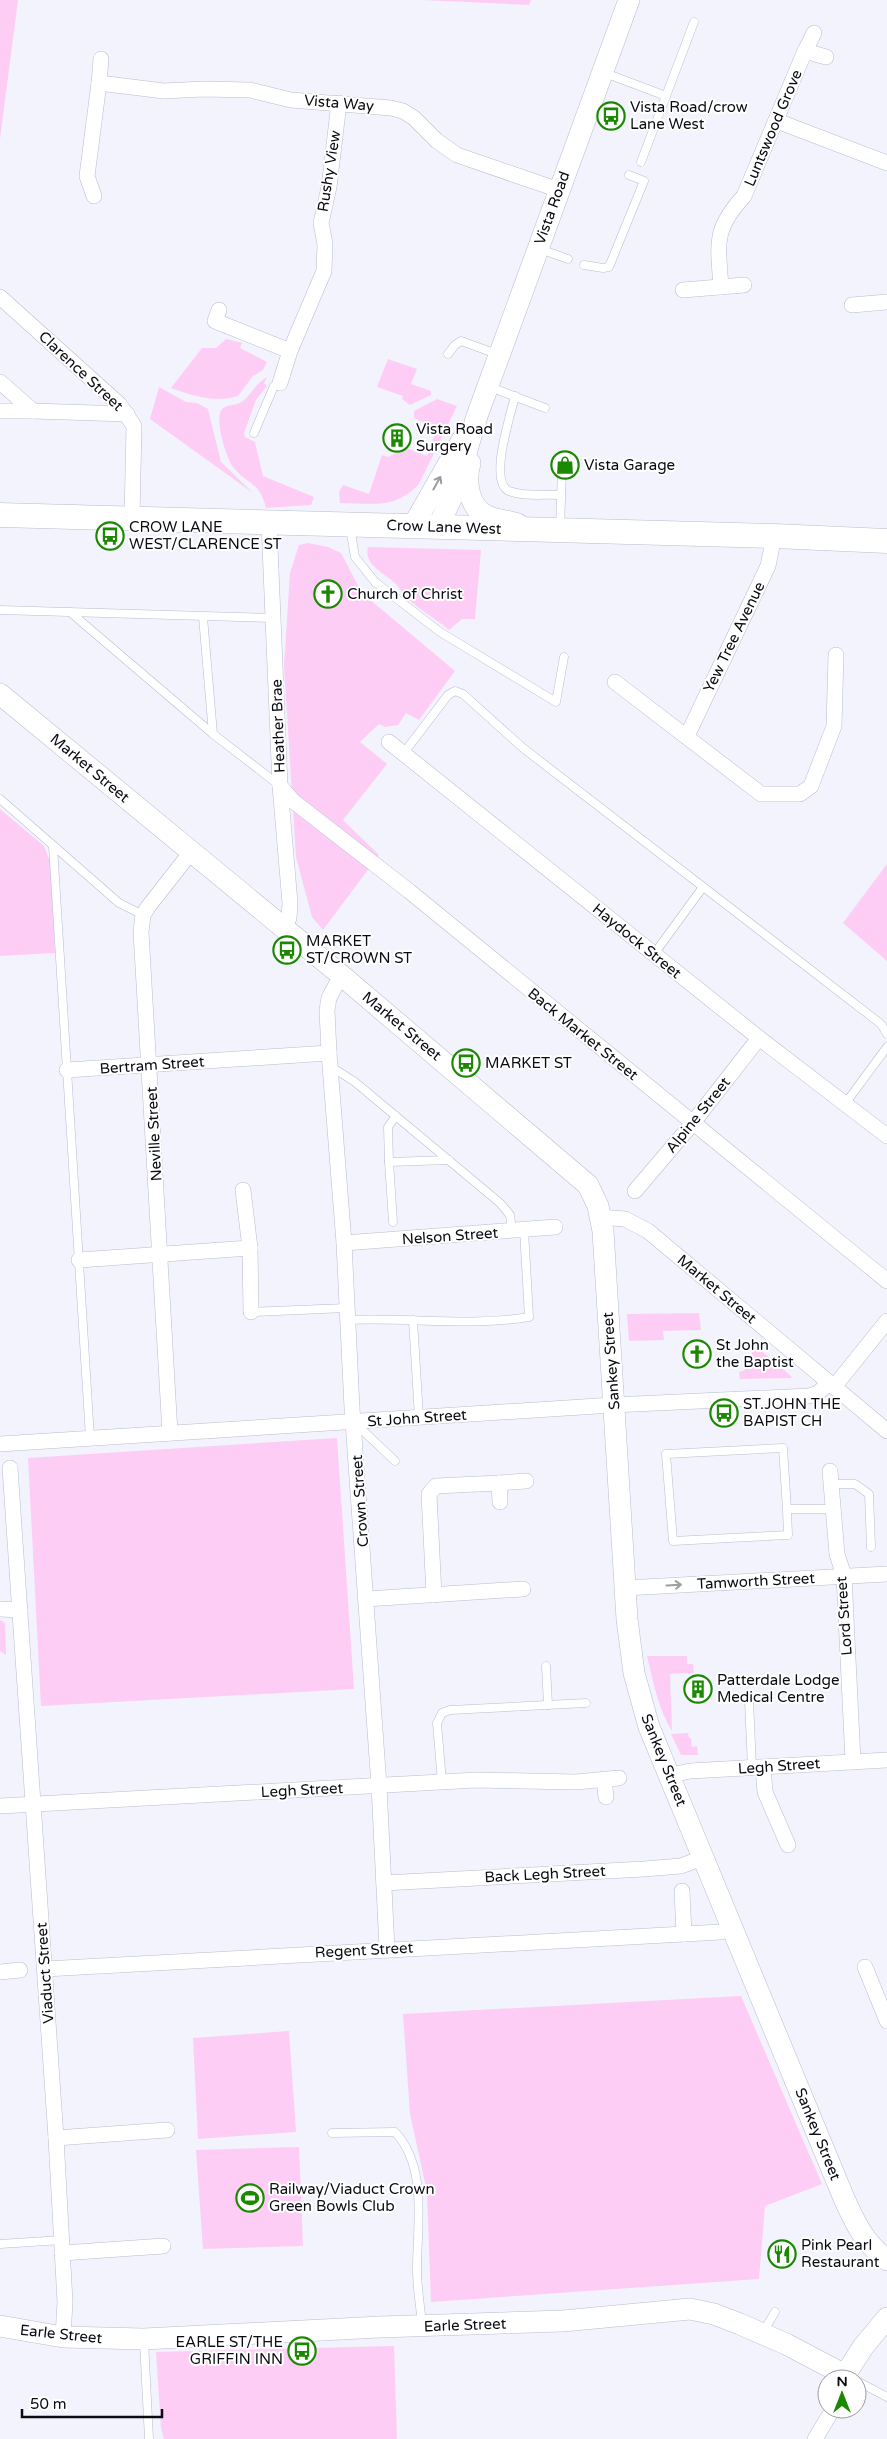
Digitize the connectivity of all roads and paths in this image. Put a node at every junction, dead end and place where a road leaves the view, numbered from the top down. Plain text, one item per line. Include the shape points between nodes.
1 (629, 0) edge
2 (694, 22) dead end
3 (814, 34) dead end
4 (806, 52) junction
5 (826, 57) dead end
6 (101, 59) dead end
7 (603, 72) junction
8 (98, 83) junction
9 (666, 96) junction
10 (338, 103) junction
11 (776, 121) junction
12 (642, 162) dead end
13 (887, 163) edge
14 (629, 175) dead end
15 (559, 190) junction
16 (94, 196) dead end
17 (538, 248) junction
18 (568, 260) dead end
19 (584, 265) dead end
20 (744, 285) dead end
21 (721, 287) junction
22 (683, 290) dead end
23 (0, 297) edge
24 (887, 302) edge
25 (852, 305) dead end
26 (215, 321) dead end
27 (290, 351) junction
28 (448, 354) dead end
29 (499, 354) junction
30 (0, 382) edge
31 (280, 383) joint
32 (488, 386) junction
33 (515, 396) junction
34 (546, 408) dead end
35 (0, 410) edge
36 (33, 411) junction
37 (127, 414) junction
38 (477, 416) junction
39 (254, 433) dead end
40 (562, 469) dead end
41 (559, 495) junction
42 (0, 516) edge
43 (132, 519) junction
44 (269, 522) junction
45 (350, 524) junction
46 (413, 526) junction
47 (438, 527) junction
48 (551, 530) junction
49 (774, 536) junction
50 (887, 541) edge
51 (0, 610) edge
52 (70, 612) junction
53 (203, 617) junction
54 (273, 618) junction
55 (836, 655) dead end
56 (564, 658) dead end
57 (615, 682) dead end
58 (0, 694) edge
59 (213, 734) junction
60 (687, 736) junction
61 (389, 742) dead end
62 (403, 754) junction
63 (280, 786) junction
64 (0, 800) edge
65 (53, 846) junction
66 (191, 852) junction
67 (703, 887) junction
68 (143, 915) junction
69 (285, 928) junction
70 (654, 954) junction
71 (340, 975) junction
72 (887, 1034) edge
73 (759, 1038) junction
74 (887, 1047) edge
75 (330, 1060) junction
76 (150, 1066) junction
77 (67, 1070) junction
78 (845, 1104) junction
79 (396, 1116) junction
80 (692, 1124) junction
81 (887, 1136) edge
82 (449, 1160) junction
83 (389, 1162) junction
84 (244, 1190) dead end
85 (635, 1191) dead end
86 (600, 1216) junction
87 (393, 1222) dead end
88 (555, 1227) dead end
89 (518, 1231) junction
90 (344, 1243) junction
91 (250, 1248) junction
92 (161, 1254) junction
93 (79, 1260) junction
94 (887, 1281) edge
95 (251, 1312) joint
96 (346, 1314) junction
97 (413, 1320) junction
98 (887, 1322) edge
99 (832, 1385) junction
100 (614, 1405) junction
101 (419, 1417) junction
102 (353, 1422) junction
103 (887, 1431) edge
104 (170, 1433) junction
105 (90, 1438) junction
106 (0, 1444) edge
107 (395, 1460) dead end
108 (10, 1468) dead end
109 (831, 1478) joint
110 (526, 1481) dead end
111 (499, 1483) junction
112 (500, 1502) dead end
113 (787, 1509) junction
114 (834, 1509) junction
115 (871, 1548) dead end
116 (887, 1574) edge
117 (844, 1576) junction
118 (625, 1588) junction
119 (523, 1589) dead end
120 (434, 1595) junction
121 (366, 1599) junction
122 (0, 1609) edge
123 (20, 1610) junction
124 (546, 1666) dead end
125 (749, 1700) dead end
126 (586, 1703) dead end
127 (548, 1705) junction
128 (887, 1760) edge
129 (853, 1761) junction
130 (758, 1767) junction
131 (670, 1775) junction
132 (442, 1782) junction
133 (379, 1786) junction
134 (606, 1797) dead end
135 (32, 1804) junction
136 (0, 1806) edge
137 (788, 1845) dead end
138 (705, 1857) junction
139 (384, 1883) junction
140 (682, 1891) dead end
141 (721, 1932) dead end
142 (684, 1934) junction
143 (387, 1949) junction
144 (865, 1967) dead end
145 (45, 1969) junction
146 (20, 1970) dead end
147 (0, 1972) edge
148 (883, 2000) edge
149 (887, 2021) edge
150 (167, 2130) dead end
151 (332, 2133) dead end
152 (56, 2138) junction
153 (0, 2244) edge
154 (62, 2246) junction
155 (163, 2246) dead end
156 (887, 2260) edge
157 (775, 2312) dead end
158 (887, 2318) edge
159 (0, 2326) edge
160 (422, 2327) junction
161 (762, 2334) junction
162 (63, 2337) junction
163 (144, 2339) junction
164 (830, 2369) edge
165 (853, 2369) edge
166 (867, 2388) edge
167 (887, 2397) edge
168 (827, 2419) edge
169 (149, 2439) edge
170 (815, 2439) edge

1 - 7 street, Vista Road
2 - 9 lane
3 - 4 street, Luntswood Grove
4 - 5 street, Luntswood Grove
4 - 11 street, Luntswood Grove
6 - 8 street
7 - 9 lane
7 - 15 street, Vista Road
8 - 10 street, Vista Way via 164,91 250,90 292,100
8 - 16 street via 87,176
9 - 12 lane
10 - 15 street, Vista Way via 403,111 457,156
10 - 27 street, Rushy View via 321,223 326,251 324,271
11 - 13 street
11 - 21 street, Luntswood Grove via 744,196 728,214 720,232
14 - 19 lane via 644,181 609,267
15 - 17 street, Vista Road
17 - 18 lane
17 - 29 street, Vista Road
20 - 21 street
21 - 22 street
23 - 37 street, Clarence Street
24 - 25 street
26 - 27 street
27 - 31 street, Rushy View
28 - 29 lane via 454,344 461,341
29 - 32 street, Vista Road
30 - 36 street
31 - 39 lane via 274,386
32 - 33 lane
32 - 38 street, Vista Road
33 - 34 lane
33 - 41 lane via 500,463 503,486 519,493
35 - 36 street
36 - 37 street
37 - 43 street, Clarence Street via 134,426
46 -> 38 street, Vista Road
38 - 47 street, Vista Road via 455,490
38 - 48 street via 476,444 467,479 473,502 486,515
40 - 41 lane
41 - 48 lane
42 - 43 main road, Crow Lane West
43 - 44 main road, Crow Lane West
44 - 45 main road, Crow Lane West
44 - 54 street, Heather Brae
45 - 46 main road, Crow Lane West
45 - 56 lane via 355,556 375,582 440,632 556,702
46 - 47 main road, Crow Lane West
47 - 48 main road, Crow Lane West
48 - 49 main road, Crow Lane West
49 - 50 main road, Crow Lane West
49 - 60 street, Yew Tree Avenue via 768,566
51 - 52 lane
52 - 53 lane
52 - 59 lane
53 - 54 lane
53 - 59 lane
54 - 63 street, Heather Brae
55 - 60 street via 834,726 811,786 800,794 761,794
57 - 60 street
58 - 66 street, Market Street
59 - 63 lane
61 - 62 street, Haydock Street
62 - 67 lane via 448,695 455,691 463,694 523,748
62 - 70 street, Haydock Street
63 - 69 street, Heather Brae via 290,903
63 - 80 street, Back Market Street via 292,800 409,891
64 - 65 lane
65 - 68 lane via 120,903
65 - 77 lane
66 - 68 street
66 - 69 street, Market Street
67 - 70 lane
67 - 72 lane via 881,1024
68 - 76 street, Neville Street via 141,932
69 - 71 street, Market Street
70 - 73 street, Haydock Street
71 - 75 street, Crown Street via 327,1010
71 - 86 street, Market Street via 584,1179 594,1194
73 - 78 street, Haydock Street
73 - 80 street, Alpine Street
74 - 78 lane
75 - 76 street, Bertram Street via 237,1059
75 - 79 lane
75 - 90 street, Crown Street
76 - 77 street, Bertram Street
76 - 92 street, Neville Street
77 - 93 lane
78 - 81 street, Haydock Street
79 - 82 lane
79 - 83 lane via 388,1128
80 - 85 street, Alpine Street
80 - 94 street, Back Market Street
82 - 83 lane
82 - 89 lane via 506,1209
83 - 87 lane
84 - 91 street
86 - 99 street, Market Street via 625,1219 644,1228
86 - 100 street, Sankey Street
88 - 89 street, Nelson Street
89 - 90 street, Nelson Street
89 - 97 lane via 529,1317 472,1323
90 - 96 street, Crown Street
91 - 92 street
91 - 95 street
92 - 93 street
92 - 104 street, Neville Street
93 - 105 lane
95 - 96 lane
96 - 97 lane
96 - 102 street, Crown Street
97 - 101 lane
98 - 99 street, St John Street
99 - 100 street, St John Street via 809,1396
99 - 103 street, Market Street
100 - 101 street, St John Street
100 - 118 street, Sankey Street
101 - 102 street, St John Street
102 - 104 street, St John Street
102 - 107 lane
102 - 121 street, Crown Street
104 - 105 street, St John Street
105 - 106 street, St John Street
108 - 123 street, Viaduct Street
109 - 114 street, Lord Street
109 - 115 lane via 855,1484 869,1494
110 - 111 street
111 - 112 street
111 - 120 street via 436,1486 428,1494
113 - 113 lane via 788,1535 673,1541 666,1454 783,1448
113 - 114 lane
114 - 117 street, Lord Street via 837,1554
116 - 117 street, Tamworth Street
118 -> 117 street, Tamworth Street
117 - 129 street, Lord Street
118 - 131 street, Sankey Street via 630,1646 639,1694
119 - 120 street
120 - 121 street
121 - 133 street, Crown Street
122 - 123 street
123 - 135 street, Viaduct Street
124 - 127 lane
125 - 130 lane
126 - 127 lane
127 - 132 lane via 442,1713 437,1722
128 - 129 street, Legh Street
129 - 130 street, Legh Street
130 - 131 street, Legh Street
130 - 137 street
131 - 138 street, Sankey Street
132 - 133 street, Legh Street
132 - 134 street, Legh Street via 612,1779
133 - 135 street, Legh Street
133 - 139 street, Crown Street
135 - 136 street, Legh Street
135 - 145 street, Viaduct Street
138 - 139 street, Back Legh Street via 681,1866 644,1869
138 - 156 street, Sankey Street via 851,2214 868,2242
139 - 143 street, Crown Street
140 - 142 street
141 - 142 street, Regent Street
142 - 143 street, Regent Street
143 - 145 street, Regent Street
144 - 148 street
145 - 152 street, Viaduct Street
146 - 147 street
148 - 149 street
150 - 152 street
151 - 160 lane via 395,2132 404,2141 418,2184 417,2274
152 - 154 street, Viaduct Street
153 - 154 lane
154 - 155 street
154 - 162 street, Viaduct Street
157 - 161 lane
158 - 165 street via 862,2347
159 - 162 street, Earle Street
160 - 161 street, Earle Street via 563,2321 690,2309 714,2314
160 - 163 street, Earle Street
161 - 164 street, Earle Street
162 - 163 street, Earle Street
163 - 169 lane
166 - 167 lane
168 - 170 street

